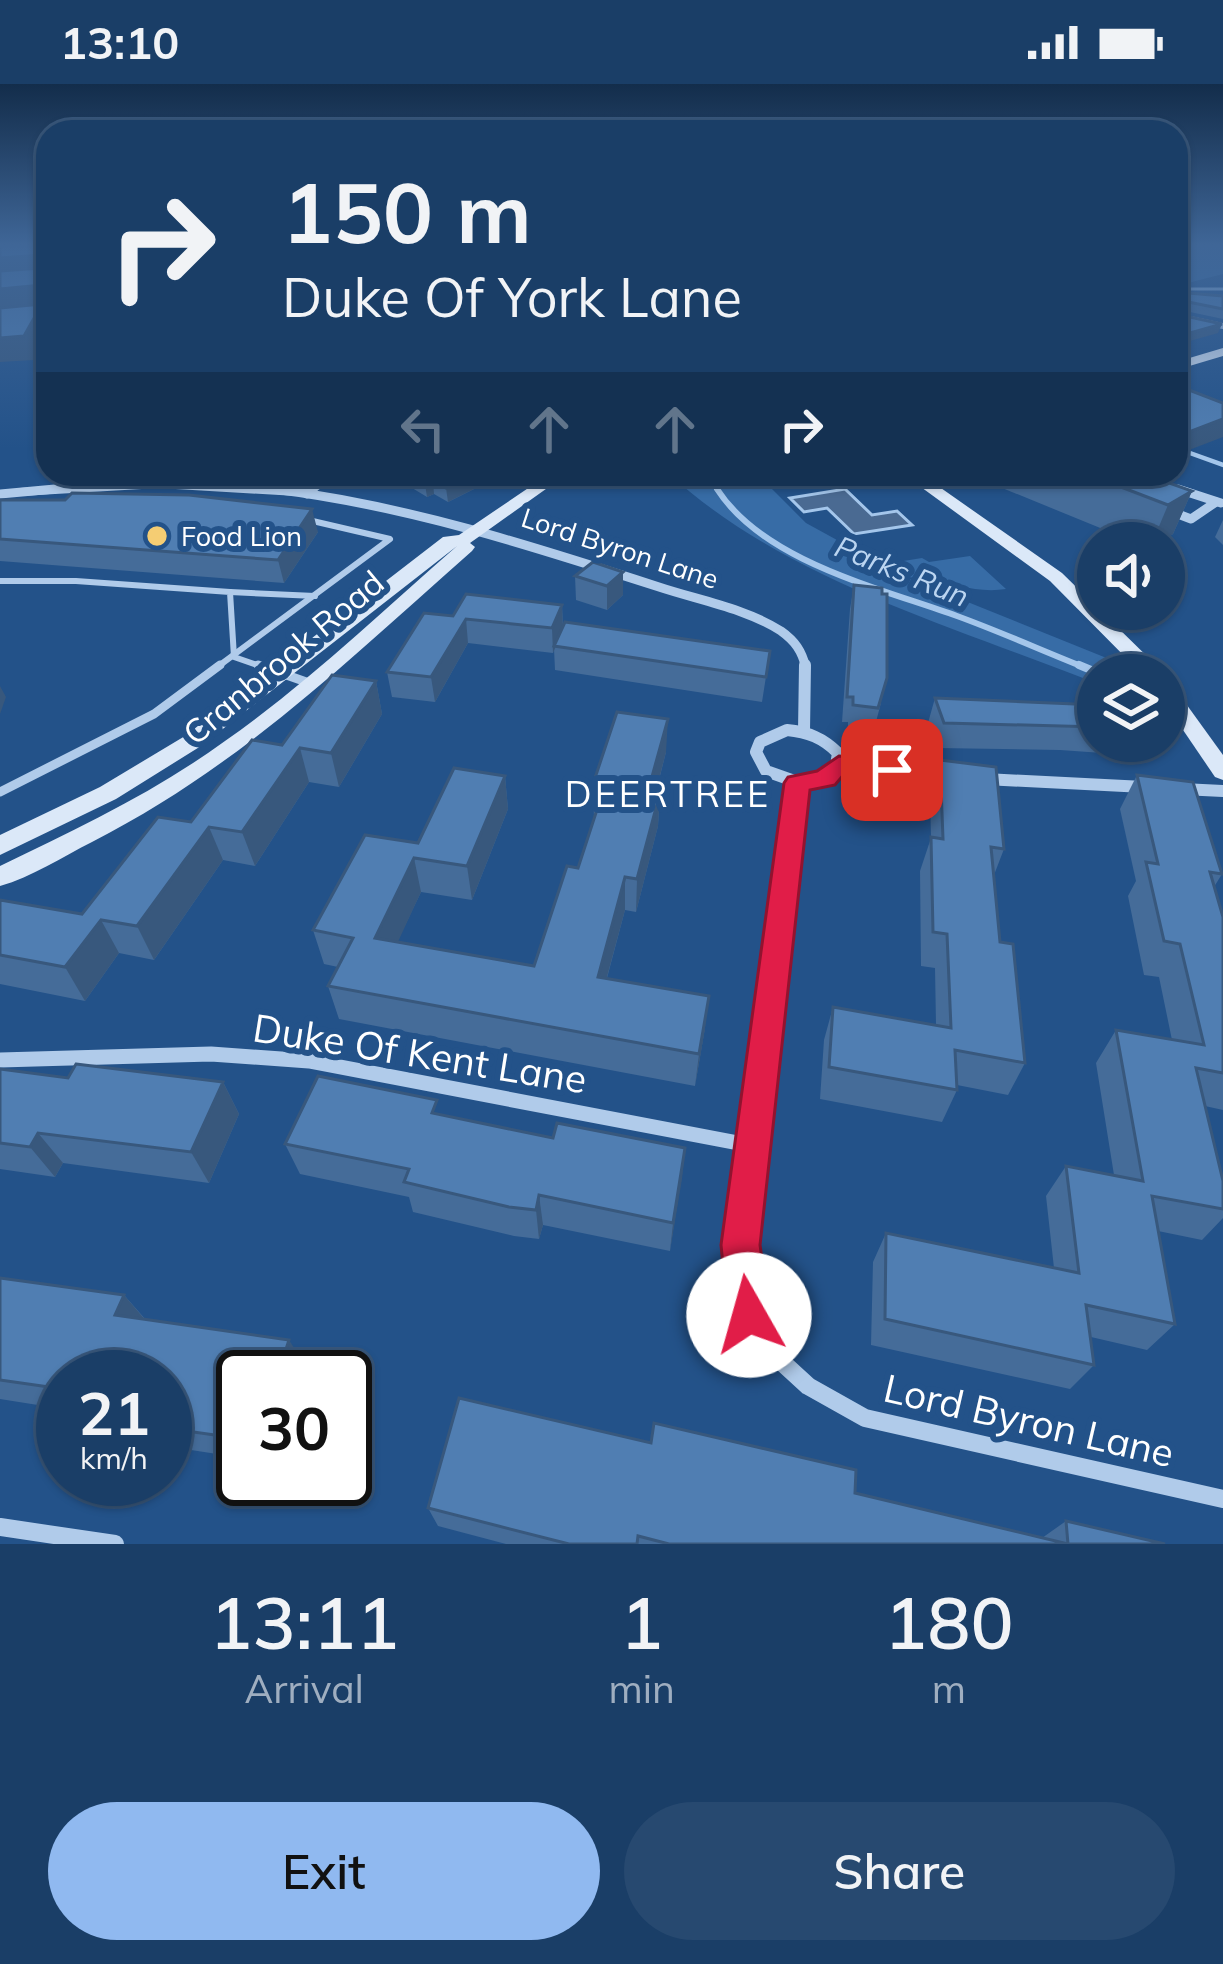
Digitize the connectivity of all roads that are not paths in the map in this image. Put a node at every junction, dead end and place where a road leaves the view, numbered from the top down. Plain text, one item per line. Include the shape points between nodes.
1 (1188, 319) edge
2 (1223, 326) edge
3 (1223, 352) edge
4 (1188, 362) edge
5 (88, 486) edge
6 (231, 486) edge
7 (317, 486) edge
8 (541, 486) edge
9 (927, 486) edge
10 (1171, 486) edge
11 (0, 494) edge
12 (307, 494) junction
13 (297, 502) edge
14 (1220, 503) edge
15 (1150, 504) edge
16 (299, 518) edge
17 (468, 536) junction
18 (0, 581) edge
19 (230, 592) junction
20 (315, 596) junction
21 (1134, 654) edge
22 (234, 657) junction
23 (282, 674) junction
24 (312, 684) junction
25 (1185, 717) edge
26 (804, 731) junction
27 (839, 764) junction
28 (1223, 772) edge
29 (798, 783) junction
30 (1223, 791) edge
31 (0, 792) edge
32 (0, 846) edge
33 (0, 877) edge
34 (0, 1060) edge
35 (754, 1146) junction
36 (1223, 1499) edge
37 (0, 1527) edge
38 (115, 1544) edge

1 - 2 street
3 - 4 street
5 - 11 street, Lord Byron Lane
6 - 12 street, Lord Byron Lane
7 - 12 street
8 - 17 street, Cranbrook Road
9 - 21 street via 1056,577
10 - 14 street
12 - 13 lane
12 - 17 street, Lord Byron Lane
14 - 15 street via 1191,519
16 - 20 lane via 390,538
17 - 23 street, Cranbrook Road via 449,541
17 - 24 street, Cranbrook Road via 466,547
17 - 26 street, Lord Byron Lane via 774,627 803,657
18 - 19 lane
19 - 20 lane
19 - 22 lane
20 - 22 lane
22 - 23 lane
22 - 31 lane via 154,714
23 - 24 lane
23 - 32 street, Cranbrook Road via 129,781
24 - 33 street, Cranbrook Road via 192,774
25 - 28 street
26 - 27 street via 828,741
26 - 29 street via 773,733 756,752 766,771
27 - 29 street via 826,779
27 - 30 street
29 - 35 street, Lord Byron Lane
34 - 35 street, Duke Of Kent Lane via 211,1054 309,1061
35 - 36 street, Lord Byron Lane via 740,1245 749,1315 773,1357 812,1391 865,1418
37 - 38 street

